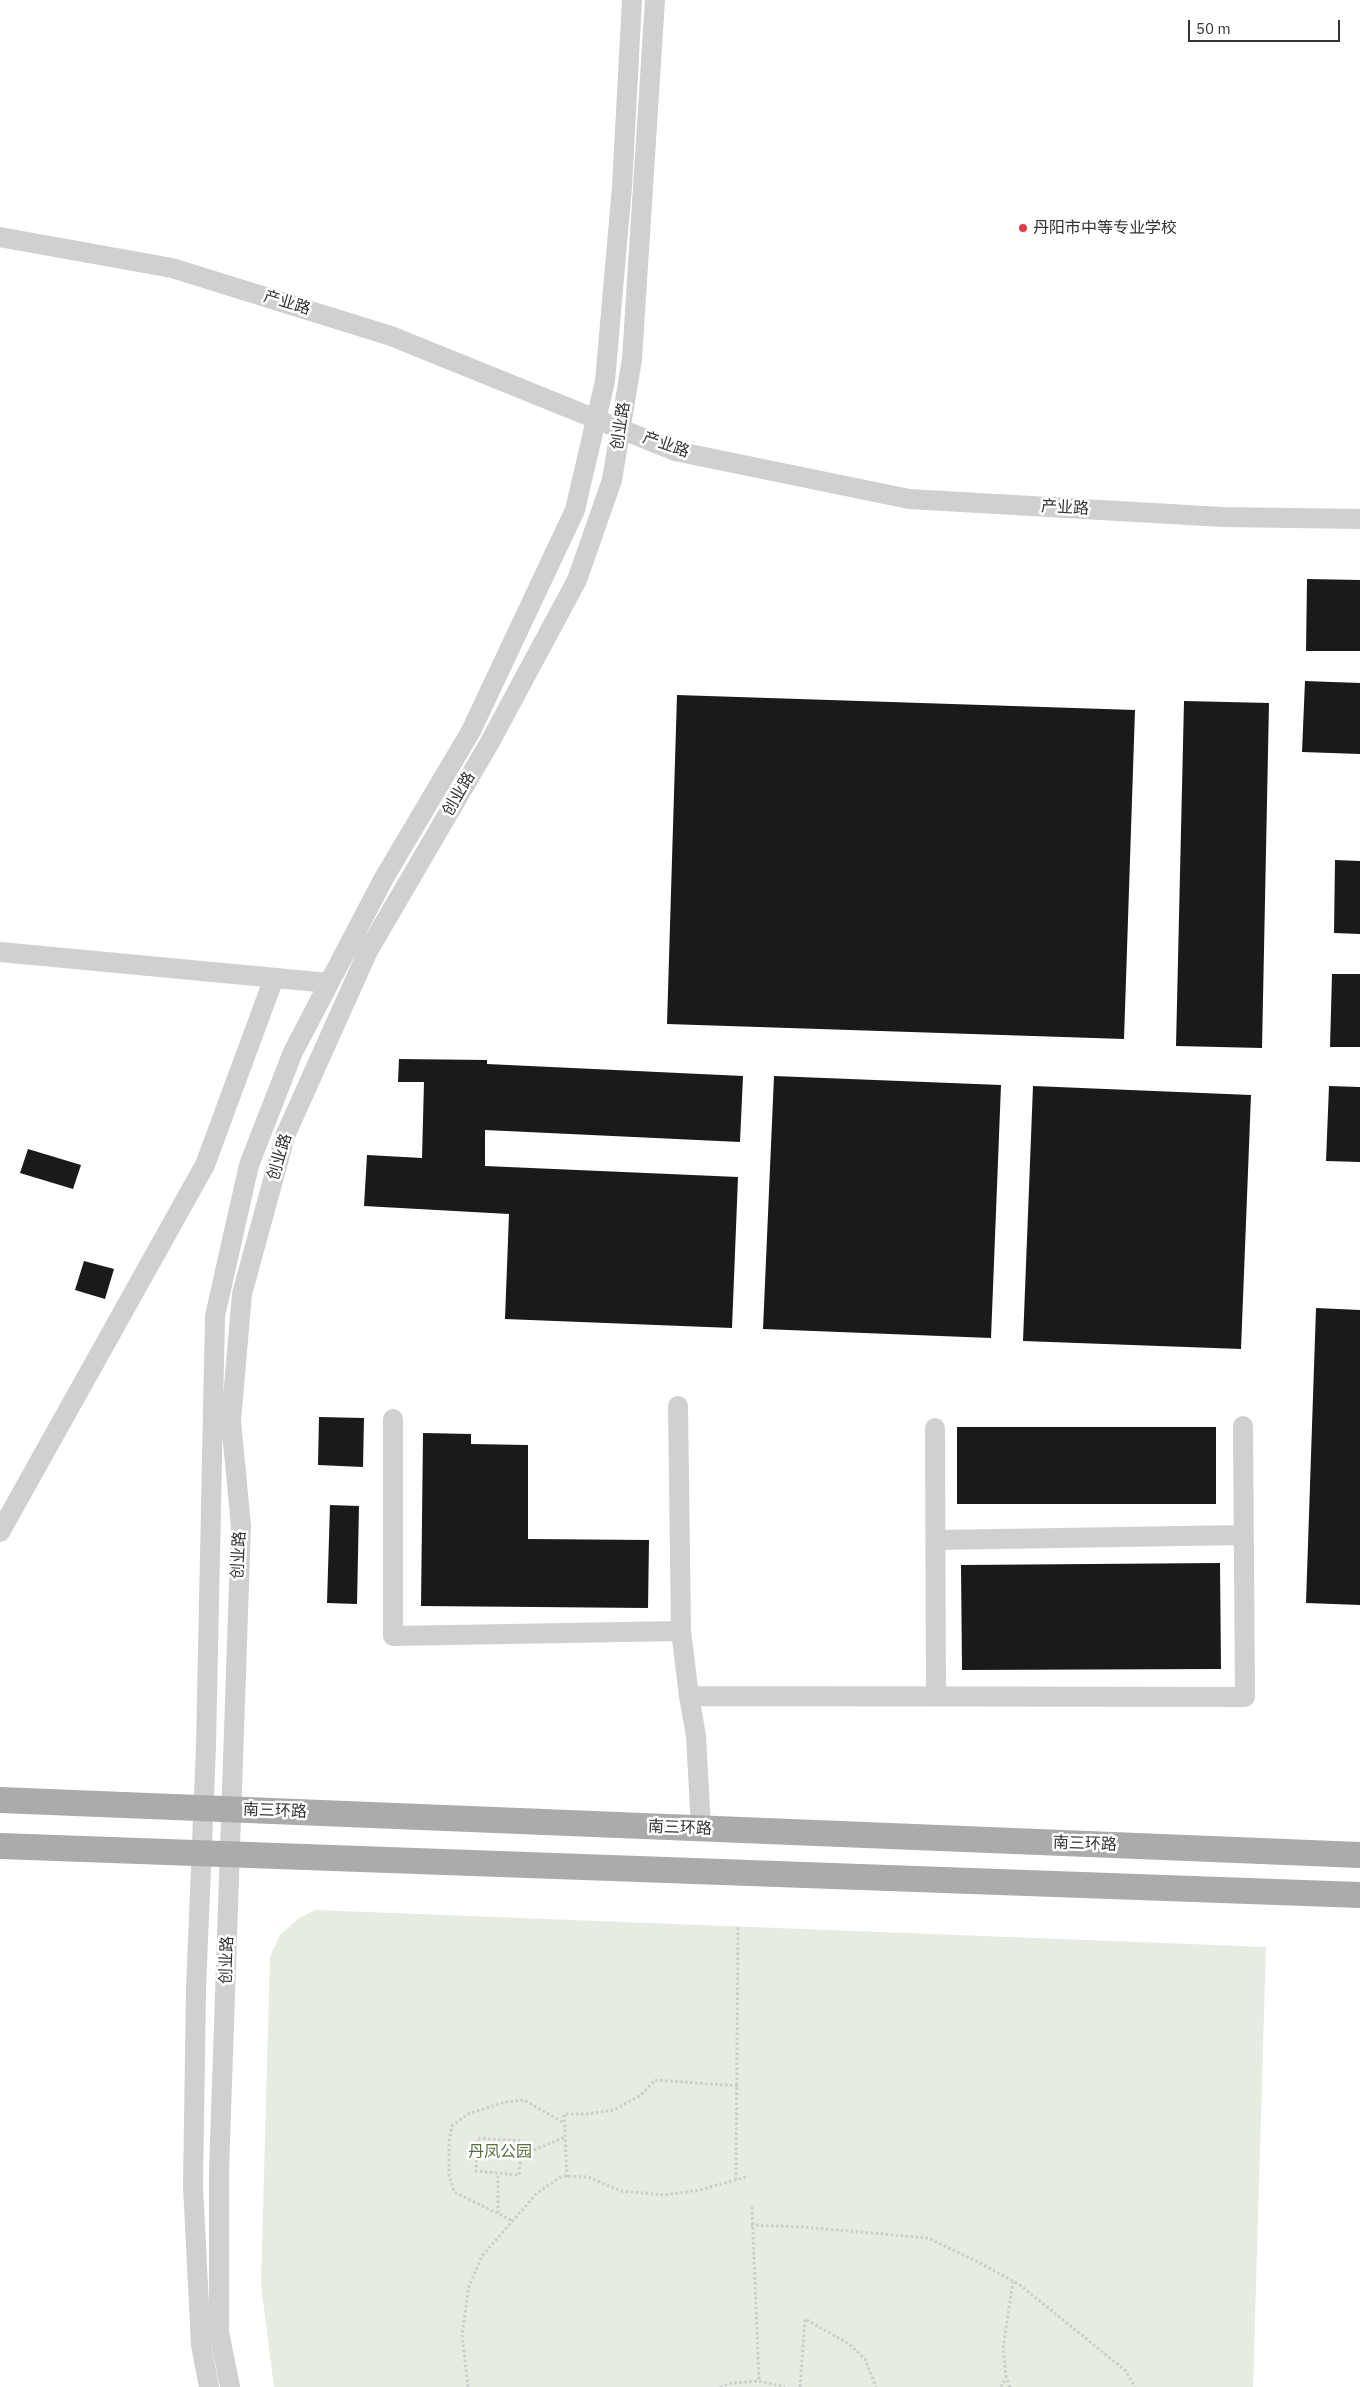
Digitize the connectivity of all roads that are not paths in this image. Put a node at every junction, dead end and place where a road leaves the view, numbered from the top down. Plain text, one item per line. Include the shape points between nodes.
1 (632, 0) edge
2 (655, 0) edge
3 (0, 237) edge
4 (596, 419) junction
5 (620, 429) junction
6 (1360, 519) edge
7 (0, 952) edge
8 (274, 978) junction
9 (329, 983) junction
10 (678, 1406) dead end
11 (393, 1419) dead end
12 (1243, 1426) dead end
13 (935, 1428) dead end
14 (0, 1532) edge
15 (1244, 1535) junction
16 (936, 1540) junction
17 (681, 1632) junction
18 (689, 1696) junction
19 (936, 1697) junction
20 (0, 1800) edge
21 (204, 1808) junction
22 (232, 1810) junction
23 (701, 1828) junction
24 (0, 1846) edge
25 (202, 1854) junction
26 (230, 1855) junction
27 (1360, 1855) edge
28 (1360, 1895) edge
29 (209, 2387) edge
30 (230, 2387) edge

1 - 4 street, 创业路 via 622,187 606,371
2 - 5 street, 创业路 via 632,359
3 - 4 street, 产业路 via 172,268 392,336
4 - 5 street, 产业路
4 - 9 street, 创业路 via 575,510 471,731 384,878
5 - 6 street, 产业路 via 675,451 909,499 1223,517
5 - 22 street, 创业路 via 612,480 578,580 490,742 368,951 285,1136 242,1294 231,1421 241,1526
7 - 8 street
8 - 9 street
8 - 14 street via 205,1165
9 - 21 street, 创业路 via 293,1052 249,1165 215,1316
10 - 17 street
11 - 17 street via 393,1636
12 - 15 street
13 - 16 street
15 - 16 street
15 - 19 street via 1245,1697
16 - 19 street
17 - 18 street
18 - 19 street
18 - 23 street via 696,1736
20 - 21 main road, 南三环路
21 - 22 main road, 南三环路
21 - 25 street, 创业路
22 - 23 main road, 南三环路
22 - 26 street, 创业路
23 - 27 main road, 南三环路
24 - 25 main road
25 - 26 main road
25 - 29 street, 创业路 via 193,2186 201,2345
26 - 28 main road
26 - 30 street, 创业路 via 219,2171 219,2332

